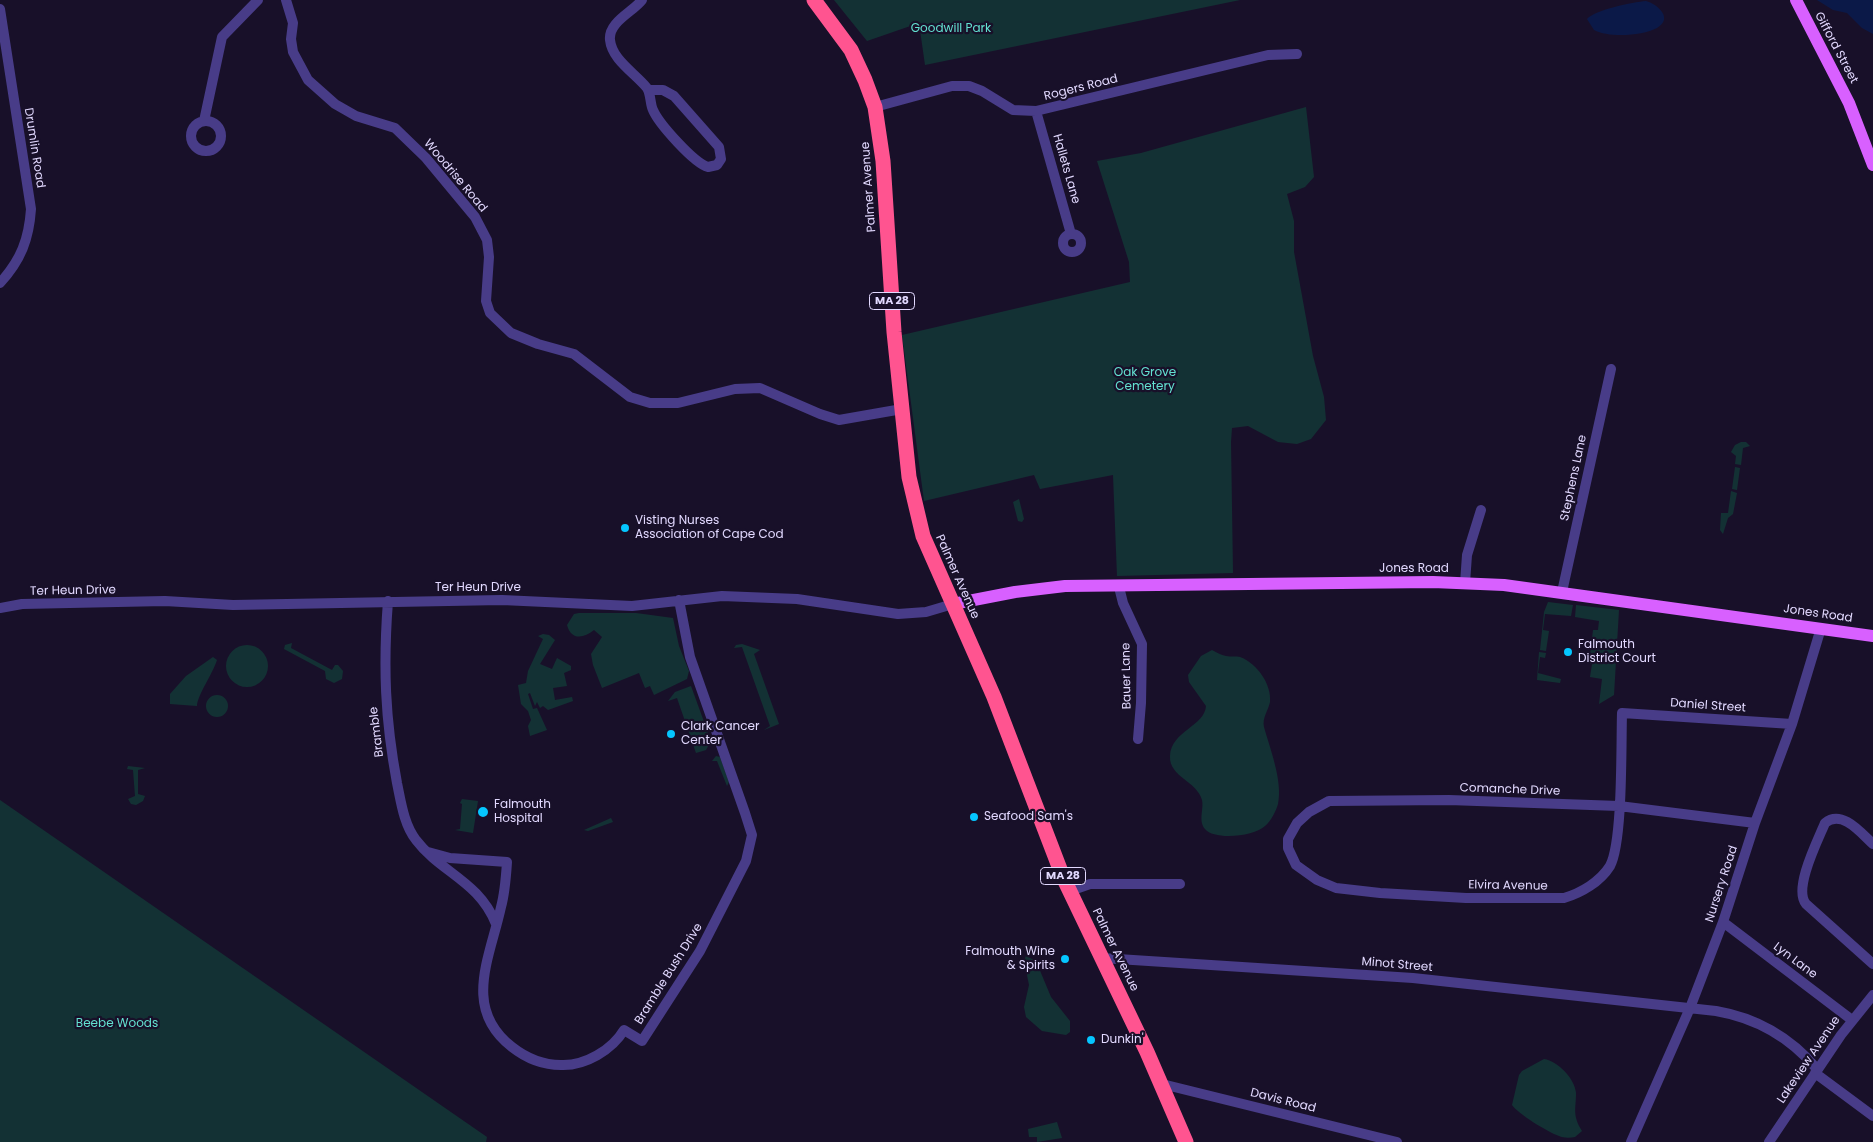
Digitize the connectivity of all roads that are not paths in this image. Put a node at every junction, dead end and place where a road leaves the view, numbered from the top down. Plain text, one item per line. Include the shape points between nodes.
1 (258, 0) edge
2 (286, 0) edge
3 (642, 0) edge
4 (814, 0) edge
5 (1796, 0) edge
6 (0, 9) edge
7 (1298, 54) dead end
8 (649, 90) junction
9 (875, 107) junction
10 (1036, 111) junction
11 (204, 121) dead end
12 (1873, 165) edge
13 (1071, 234) dead end
14 (0, 283) edge
15 (1611, 369) dead end
16 (902, 409) junction
17 (1481, 510) dead end
18 (1465, 583) junction
19 (1119, 587) junction
20 (1562, 592) junction
21 (679, 600) junction
22 (388, 601) junction
23 (953, 604) junction
24 (0, 608) edge
25 (1821, 628) junction
26 (1873, 636) edge
27 (1622, 713) joint
28 (1792, 724) junction
29 (1138, 739) dead end
30 (1619, 806) junction
31 (1756, 822) junction
32 (1873, 844) edge
33 (1288, 848) joint
34 (428, 852) junction
35 (1180, 884) dead end
36 (1070, 892) junction
37 (1723, 922) junction
38 (496, 924) junction
39 (1102, 958) junction
40 (1873, 964) edge
41 (1873, 995) edge
42 (1690, 1008) junction
43 (1852, 1020) junction
44 (1816, 1071) junction
45 (1162, 1084) junction
46 (1873, 1116) edge
47 (1186, 1142) edge
48 (1397, 1142) edge
49 (1631, 1142) edge
50 (1769, 1142) edge

1 - 11 street via 222,37
2 - 16 street, Woodrise Road via 293,23 293,52 308,80 335,104 356,116 395,128 426,158 475,217 487,240 486,301 490,313 511,333 574,354 630,397 650,402 678,403 735,388 760,388 839,420
3 - 8 street via 618,21 611,31 610,40 618,59
4 - 9 highway, Palmer Avenue / MA 28 via 851,50
5 - 12 main road, Gifford Street via 1849,103
6 - 14 street, Drumlin Road via 31,209 30,232 23,252
7 - 10 street, Rogers Road via 1268,55
8 - 8 street via 653,110 698,163 708,167 716,164 721,159 719,147 674,96 663,90
9 - 10 street, Rogers Road via 952,86 968,86 1013,110
9 - 16 highway, Palmer Avenue / MA 28 via 884,167
10 - 13 street, Hallets Lane
15 - 20 street, Stephens Lane
16 - 23 highway, Palmer Avenue / MA 28 via 915,510 929,554
17 - 18 street via 1467,555
18 - 19 main road, Jones Road via 1331,582
18 - 20 main road, Jones Road
19 - 23 main road, Jones Road via 1037,588
19 - 29 street, Bauer Lane via 1142,644
20 - 25 main road, Jones Road
21 - 22 street, Ter Heun Drive via 632,606 502,600
21 - 23 street, Ter Heun Drive via 722,596 774,597 898,614 926,612
21 - 38 street, Bramble Bush Drive via 690,657 752,835 746,861 700,951 642,1042 624,1030 613,1045 599,1055 563,1066 547,1064 509,1045 490,1022 482,998
22 - 24 street, Ter Heun Drive via 233,605 165,602 22,604
22 - 34 street, Bramble via 384,668 390,748 406,821 415,839
23 - 36 highway, Palmer Avenue / MA 28 via 994,697 1042,828
25 - 26 main road, Jones Road
25 - 28 street, Nursery Road
27 - 28 street, Daniel Street
27 - 30 street, Elvira Avenue
28 - 31 street, Nursery Road
30 - 31 street, Comanche Drive
30 - 33 street, Comanche Drive via 1449,800 1329,801 1297,823 1288,839
30 - 33 street, Elvira Avenue via 1615,848 1606,872 1591,886 1572,896 1554,900 1390,894 1336,888 1317,880 1296,865
31 - 37 street, Nursery Road
32 - 40 street via 1844,820 1829,819 1810,861 1801,892 1806,904
34 - 38 street, Bramble via 473,888
34 - 38 street, Bramble Bush Drive via 450,858 507,862
35 - 36 street via 1090,884
36 - 39 highway, Palmer Avenue / MA 28
37 - 42 street, Nursery Road
37 - 43 street, Lyn Lane
39 - 42 street, Minot Street via 1413,978
39 - 45 highway, Palmer Avenue / MA 28
41 - 43 street, Lakeview Avenue
42 - 44 street, Minot Street via 1731,1014 1756,1022 1782,1036
42 - 49 street, Nursery Road
43 - 44 street, Lakeview Avenue
44 - 46 street, Minot Street
44 - 50 street, Lakeview Avenue
45 - 47 highway, Palmer Avenue / MA 28
45 - 48 street, Davis Road

